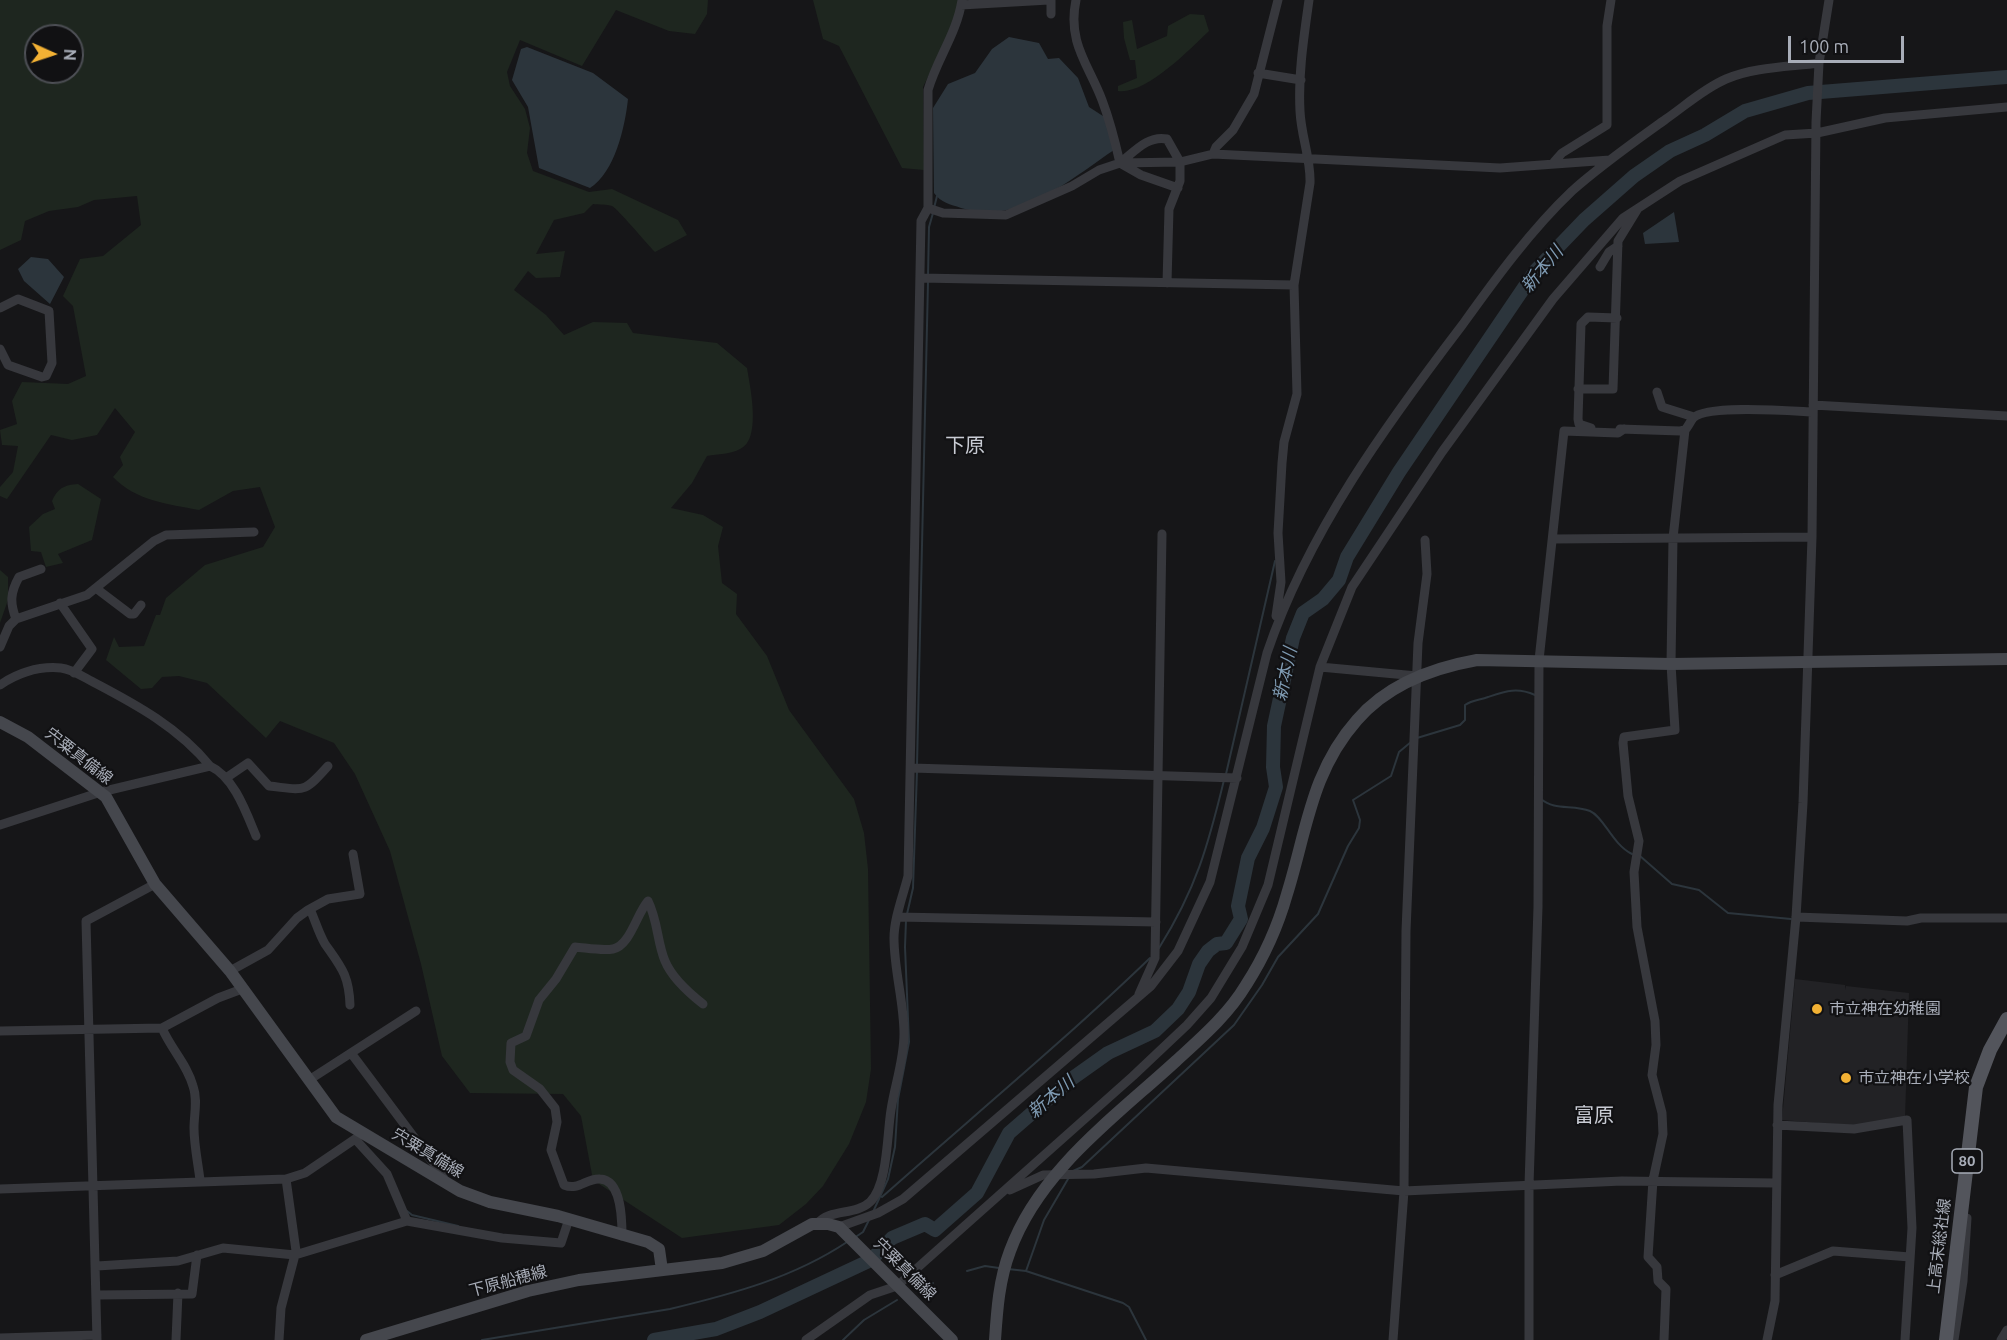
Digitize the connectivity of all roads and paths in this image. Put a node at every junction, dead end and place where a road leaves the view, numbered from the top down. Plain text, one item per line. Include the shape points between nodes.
1 (1050, 0) edge
2 (1076, 0) edge
3 (1278, 0) edge
4 (1309, 0) edge
5 (1611, 0) edge
6 (1829, 0) edge
7 (962, 3) edge
8 (1051, 14) dead end
9 (1819, 66) junction
10 (1258, 72) junction
11 (1301, 80) junction
12 (2007, 107) edge
13 (1817, 133) junction
14 (1213, 154) junction
15 (1308, 157) junction
16 (1610, 160) junction
17 (1180, 162) junction
18 (1554, 162) junction
19 (1120, 163) junction
20 (1178, 188) junction
21 (1639, 206) junction
22 (928, 208) junction
23 (1618, 246) junction
24 (1600, 267) dead end
25 (920, 278) junction
26 (1167, 283) junction
27 (1294, 285) junction
28 (0, 308) edge
29 (1617, 318) junction
30 (0, 349) edge
31 (1578, 389) junction
32 (1657, 392) dead end
33 (1813, 409) junction
34 (2007, 416) edge
35 (1694, 417) junction
36 (1623, 429) junction
37 (1685, 430) junction
38 (254, 532) dead end
39 (1161, 534) dead end
40 (1812, 537) junction
41 (1673, 538) junction
42 (1553, 539) junction
43 (1425, 540) dead end
44 (41, 570) dead end
45 (97, 589) junction
46 (60, 603) junction
47 (141, 605) dead end
48 (16, 619) junction
49 (1278, 620) junction
50 (0, 646) edge
51 (2007, 659) edge
52 (1539, 660) junction
53 (1671, 664) junction
54 (1808, 664) junction
55 (1320, 668) junction
56 (74, 673) junction
57 (1418, 676) junction
58 (0, 684) edge
59 (0, 722) edge
60 (210, 766) junction
61 (328, 766) dead end
62 (912, 768) junction
63 (1158, 774) junction
64 (226, 778) junction
65 (1237, 778) junction
66 (100, 792) junction
67 (0, 825) edge
68 (256, 836) dead end
69 (353, 854) dead end
70 (155, 884) junction
71 (310, 909) junction
72 (897, 917) junction
73 (1796, 917) junction
74 (2007, 918) edge
75 (1155, 922) junction
76 (232, 970) junction
77 (242, 989) junction
78 (1136, 999) junction
79 (703, 1004) dead end
80 (350, 1005) dead end
81 (416, 1011) dead end
82 (2007, 1019) edge
83 (89, 1028) junction
84 (162, 1028) junction
85 (0, 1031) edge
86 (351, 1053) junction
87 (309, 1080) junction
88 (1777, 1125) junction
89 (358, 1136) junction
90 (1055, 1174) junction
91 (286, 1179) junction
92 (200, 1180) junction
93 (1653, 1180) junction
94 (445, 1182) junction
95 (1775, 1183) junction
96 (1529, 1185) junction
97 (93, 1187) junction
98 (0, 1189) edge
99 (1404, 1191) junction
100 (1000, 1195) junction
101 (1962, 1200) junction
102 (569, 1219) junction
103 (407, 1221) junction
104 (817, 1224) junction
105 (843, 1231) junction
106 (622, 1236) junction
107 (197, 1255) junction
108 (295, 1255) junction
109 (1910, 1257) junction
110 (97, 1266) junction
111 (662, 1270) junction
112 (1775, 1275) junction
113 (895, 1283) junction
114 (178, 1293) junction
115 (98, 1295) junction
116 (2007, 1330) edge
117 (97, 1337) edge
118 (0, 1338) edge
119 (176, 1340) edge
120 (279, 1340) edge
121 (366, 1340) edge
122 (806, 1340) edge
123 (952, 1340) edge
124 (995, 1340) edge
125 (1393, 1340) edge
126 (1529, 1340) edge
127 (1664, 1340) edge
128 (1767, 1340) edge
129 (1905, 1340) edge
130 (1946, 1340) edge
131 (1954, 1340) edge
132 (2001, 1340) edge

1 - 7 street
1 - 8 street
2 - 19 street via 1081,59 1101,98
3 - 10 street
4 - 11 street
5 - 18 street via 1607,26 1607,125
6 - 9 street
7 - 22 street via 959,22 927,90
9 - 13 street
9 - 16 street via 1753,71 1726,79 1702,92
10 - 11 street
10 - 14 street via 1254,94
11 - 15 street via 1300,111
12 - 13 street via 1885,118
13 - 21 street via 1785,135 1746,150 1680,181
13 - 33 street
14 - 15 street
14 - 17 street
15 - 18 street via 1500,168
15 - 27 street via 1308,203
16 - 18 street
16 - 49 street via 1545,220 1426,372 1325,526
17 - 19 street
17 - 19 street via 1167,139 1160,138 1138,147
17 - 20 street
19 - 20 street via 1129,171
19 - 22 street via 1006,215 943,213
20 - 26 street via 1169,209
21 - 23 street
21 - 55 street via 1623,218 1553,299 1442,452 1352,587
22 - 25 street via 921,221
23 - 24 street
23 - 29 street
25 - 26 street
25 - 62 street
26 - 27 street
27 - 49 street via 1297,394 1282,463
28 - 30 street via 18,299 49,311 52,363 42,377 8,365
29 - 31 street via 1583,319
29 - 31 street via 1613,389
31 - 36 street via 1579,424 1585,428
32 - 35 street via 1662,407
33 - 34 street
33 - 35 street via 1744,409
33 - 40 street
35 - 37 street
36 - 37 street
36 - 42 street via 1618,433 1564,431
37 - 41 street
38 - 45 street via 166,535
39 - 63 street
40 - 41 street
40 - 54 street
41 - 42 street
41 - 53 street
42 - 52 street
43 - 57 street via 1427,574
44 - 48 street via 19,577 15,584 11,606
45 - 46 street
45 - 47 street via 130,614
46 - 48 street
46 - 56 street via 92,649
48 - 50 street
49 - 65 street
51 - 54 main road
52 - 53 main road
52 - 57 main road via 1477,660
52 - 96 street via 1538,907
53 - 54 main road
53 - 93 street via 1675,730 1624,737 1623,743 1628,796 1639,841 1634,872 1637,927 1655,1021 1652,1074 1662,1113 1663,1134
54 - 73 street
55 - 57 street
55 - 100 street via 1268,885 1232,966 1187,1025
56 - 58 street via 64,668 42,669
56 - 60 street via 166,724
57 - 90 main road via 1384,695 1330,754 1313,796 1270,943 1245,987 1218,1022
57 - 99 street via 1406,931
59 - 66 main road, 宍粟真備線 via 28,737
60 - 64 street
60 - 66 street
61 - 64 street via 304,790 269,786 248,763
62 - 63 street
62 - 72 street via 908,876
63 - 65 street
63 - 75 street
64 - 68 street via 243,804
65 - 78 street via 1219,851 1199,908 1166,968
66 - 67 street
66 - 70 main road, 宍粟真備線
69 - 71 street via 360,894 328,899
70 - 76 main road, 宍粟真備線
70 - 83 street via 86,921
71 - 76 street via 268,950
71 - 80 street via 325,944 337,957 347,978
72 - 75 street
72 - 104 street via 894,938 904,1036 884,1164 869,1203 823,1216
73 - 74 street via 1907,921
73 - 88 street
75 - 78 street via 1155,958
76 - 77 main road, 宍粟真備線
77 - 84 street
77 - 87 main road, 宍粟真備線
78 - 105 street via 903,1199
79 - 106 street via 676,978 665,961 656,916 648,901 621,946 575,947 539,1000 526,1036 511,1043 513,1070 540,1089 555,1108 557,1122 550,1150 564,1185 576,1187 598,1179 607,1182 621,1200
81 - 86 street
82 - 101 main road, 上高末総社線 / 80 via 1976,1087
83 - 84 street
83 - 85 street
83 - 97 street
84 - 92 street via 194,1088
86 - 87 street
86 - 94 street
87 - 89 main road, 宍粟真備線 via 328,1110
88 - 95 street
88 - 109 street via 1854,1129 1907,1120
89 - 91 street via 305,1173
89 - 94 main road, 宍粟真備線
89 - 103 street via 387,1174
90 - 99 street via 1146,1167
90 - 100 street via 1043,1174
90 - 124 main road via 1030,1208 1010,1251 998,1294
91 - 92 street
91 - 108 street
92 - 97 street
93 - 95 street
93 - 96 street
93 - 127 street via 1648,1257 1657,1267 1658,1281 1666,1289
94 - 102 main road, 宍粟真備線 via 490,1202
95 - 112 street
96 - 99 street
96 - 126 street
97 - 98 street
97 - 110 street
99 - 125 street
100 - 113 street
101 - 130 main road, 上高末総社線 / 80
101 - 131 street via 1967,1215
102 - 103 street via 561,1243 502,1238
102 - 106 main road, 宍粟真備線
103 - 108 street
104 - 105 main road
104 - 111 main road via 742,1259
105 - 113 main road, 宍粟真備線
106 - 111 main road, 宍粟真備線 via 659,1249
107 - 108 street via 232,1247
107 - 110 street via 152,1264
107 - 114 street via 192,1294
108 - 120 street via 281,1308
109 - 112 street via 1833,1251
109 - 129 street
110 - 115 street
111 - 121 main road, 下原船穂線 via 528,1291
112 - 128 street via 1775,1301
113 - 122 street via 870,1295
113 - 123 main road, 宍粟真備線
114 - 115 street
114 - 119 street
115 - 117 street
116 - 132 street
117 - 118 street

